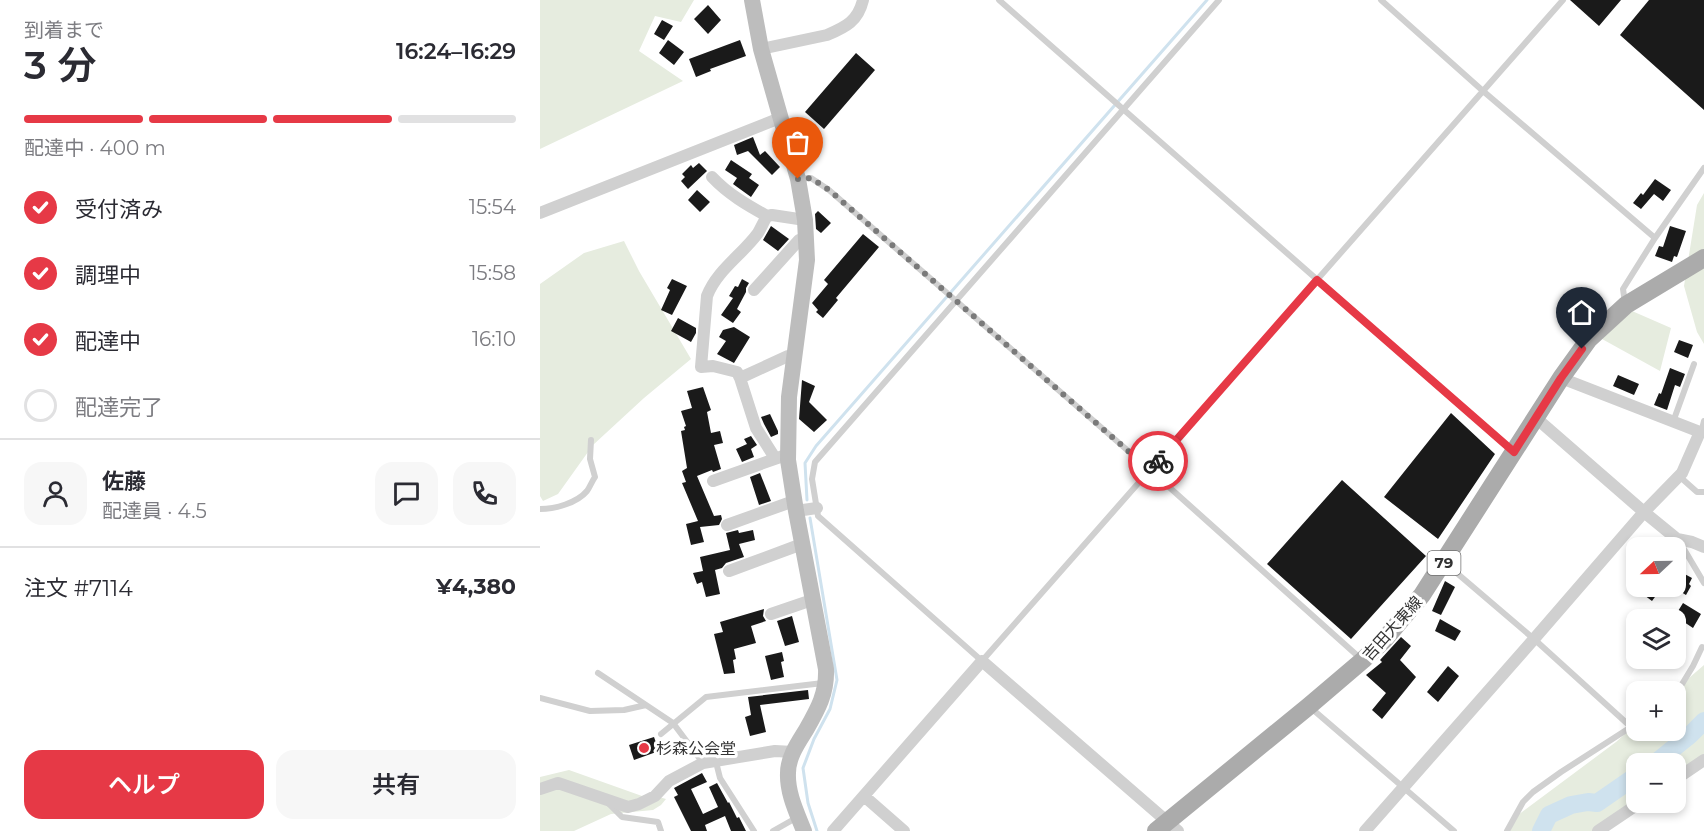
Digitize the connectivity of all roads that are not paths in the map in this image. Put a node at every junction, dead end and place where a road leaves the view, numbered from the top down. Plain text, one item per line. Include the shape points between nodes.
1 (752, 0) edge
2 (863, 0) edge
3 (999, 0) edge
4 (1220, 0) edge
5 (1382, 0) edge
6 (1563, 0) edge
7 (761, 49) junction
8 (1483, 91) junction
9 (1123, 108) junction
10 (780, 118) junction
11 (1704, 168) edge
12 (712, 177) dead end
13 (798, 179) junction
14 (540, 213) edge
15 (767, 216) junction
16 (806, 220) junction
17 (1656, 238) junction
18 (806, 239) junction
19 (1698, 261) edge
20 (1317, 280) junction
21 (754, 290) dead end
22 (954, 299) junction
23 (1626, 305) junction
24 (794, 356) junction
25 (1694, 364) dead end
26 (740, 378) junction
27 (1561, 378) junction
28 (1536, 418) junction
29 (1673, 422) junction
30 (1703, 429) edge
31 (591, 440) dead end
32 (1514, 452) junction
33 (782, 457) junction
34 (1150, 470) junction
35 (1679, 476) junction
36 (713, 481) dead end
37 (1704, 492) edge
38 (795, 506) junction
39 (540, 508) edge
40 (817, 508) junction
41 (1644, 512) junction
42 (727, 525) dead end
43 (1675, 537) edge
44 (1686, 541) edge
45 (802, 544) junction
46 (1704, 547) edge
47 (1686, 554) edge
48 (1444, 562) junction
49 (729, 571) dead end
50 (1704, 583) edge
51 (812, 600) junction
52 (771, 614) dead end
53 (1534, 639) junction
54 (1702, 647) dead end
55 (1363, 660) junction
56 (982, 661) junction
57 (598, 672) dead end
58 (1684, 681) edge
59 (826, 683) junction
60 (540, 698) edge
61 (646, 705) junction
62 (1309, 706) junction
63 (1626, 718) edge
64 (674, 724) junction
65 (1626, 730) edge
66 (661, 734) dead end
67 (793, 752) junction
68 (1704, 760) edge
69 (710, 762) junction
70 (1686, 772) edge
71 (1403, 788) junction
72 (540, 789) edge
73 (864, 795) junction
74 (607, 800) junction
75 (1626, 812) edge
76 (801, 824) edge
77 (1167, 828) edge
78 (661, 831) edge
79 (754, 831) edge
80 (773, 831) edge
81 (833, 831) edge
82 (904, 831) edge
83 (1365, 831) edge
84 (1454, 831) edge
85 (1507, 831) edge
86 (1599, 831) edge

1 - 7 street
2 - 7 street via 861,10 849,25 827,35
3 - 9 lane
4 - 9 lane
5 - 8 lane
6 - 8 lane
7 - 10 street
8 - 17 lane
8 - 20 lane
9 - 20 lane
9 - 22 lane
10 - 13 street
10 - 14 street
11 - 17 lane
12 - 15 street via 723,189
13 - 16 street
13 - 22 lane via 811,178 820,183
15 - 16 street
15 - 26 street via 707,296 701,367 737,372
16 - 18 street
17 - 23 lane via 1623,289
18 - 21 street via 799,240
18 - 24 street via 807,261
19 - 23 main road, 吉田大東線 / 79
20 - 32 lane
20 - 34 lane
22 - 34 lane
22 - 40 lane via 815,462 812,478
23 - 27 main road, 吉田大東線 / 79 via 1590,339
24 - 26 street
24 - 33 street
25 - 29 lane
26 - 33 street via 756,428
27 - 28 main road, 吉田大東線 / 79
27 - 29 street
28 - 32 main road, 吉田大東線 / 79
28 - 41 street
29 - 30 street
30 - 35 street
31 - 39 lane via 590,459 595,477 587,492 559,506
32 - 48 main road, 吉田大東線 / 79
33 - 36 street
33 - 38 street
34 - 55 lane
34 - 56 lane
35 - 37 lane via 1697,492
35 - 41 street
38 - 40 street
38 - 42 street
38 - 45 street
40 - 56 lane via 818,516
41 - 43 street
41 - 53 street
44 - 46 street
45 - 49 street
45 - 51 street
47 - 50 lane
48 - 53 lane
48 - 55 main road, 吉田大東線 / 79 via 1406,615
51 - 52 street
51 - 59 street
53 - 63 lane
53 - 71 street
54 - 58 lane
55 - 62 main road, 吉田大東線 / 79
56 - 73 street
56 - 77 street
57 - 61 lane
59 - 64 lane via 706,697
59 - 67 street via 822,700
60 - 61 lane via 590,711
61 - 64 lane
62 - 71 lane
62 - 77 main road, 吉田大東線 / 79
64 - 66 lane
64 - 69 lane
65 - 85 lane via 1533,792 1523,801
67 - 69 street
67 - 76 street via 788,771 790,791
68 - 70 street
69 - 74 street via 669,781 656,796 639,804 628,807
69 - 79 lane
71 - 83 street
71 - 84 lane
72 - 74 street via 558,783
73 - 81 street
73 - 82 street
74 - 78 lane via 622,817 658,822
75 - 86 street
76 - 80 lane

